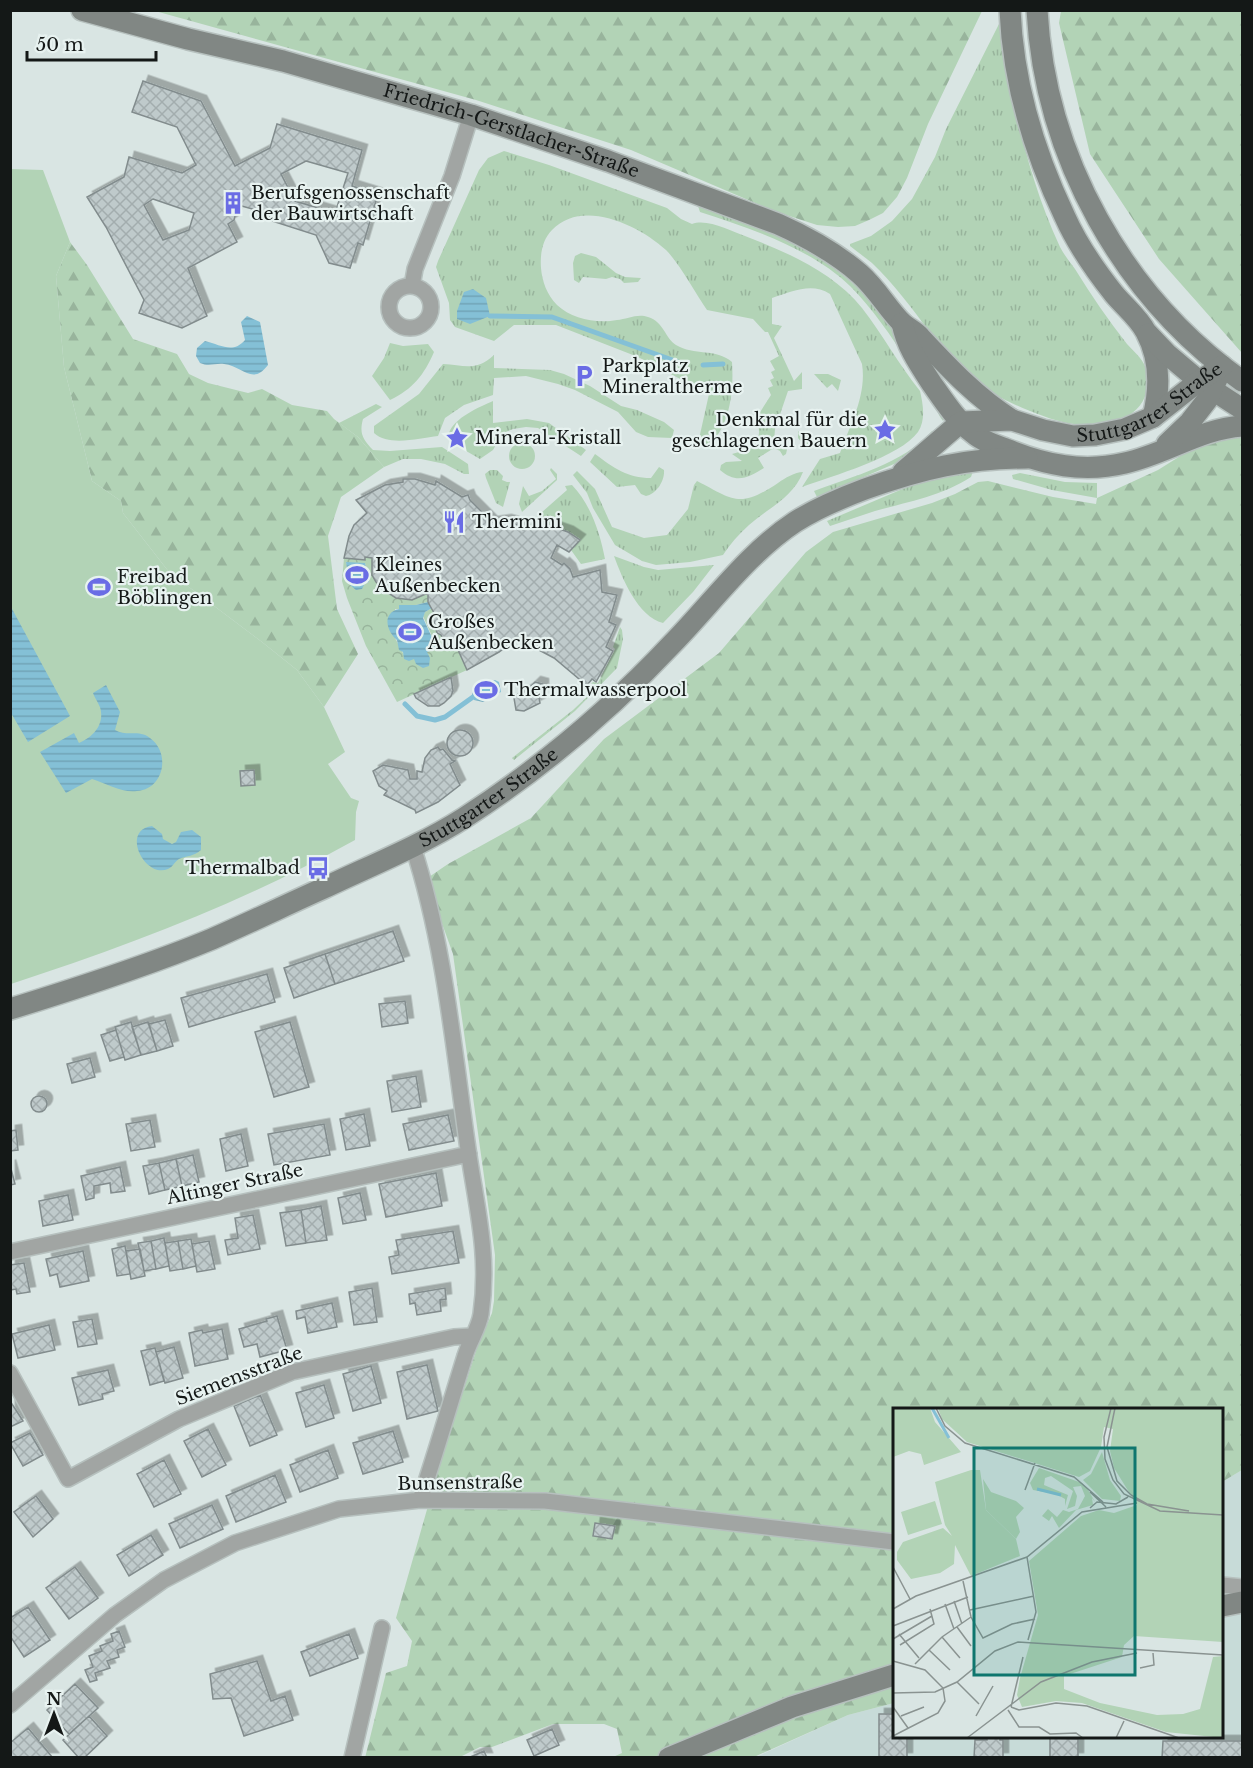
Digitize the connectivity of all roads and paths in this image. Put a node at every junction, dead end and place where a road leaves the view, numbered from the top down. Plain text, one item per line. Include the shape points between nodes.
1 (82, 10) edge
2 (1010, 10) edge
3 (1037, 10) edge
4 (471, 115) junction
5 (412, 286) dead end
6 (902, 323) junction
7 (1146, 332) junction
8 (1222, 366) junction
9 (1242, 381) edge
10 (1206, 385) junction
11 (974, 392) junction
12 (1242, 409) edge
13 (1153, 417) junction
14 (1012, 420) junction
15 (971, 426) junction
16 (1242, 426) edge
17 (1163, 449) junction
18 (1027, 458) junction
19 (937, 466) junction
20 (897, 477) junction
21 (413, 847) junction
22 (10, 1009) edge
23 (469, 1154) junction
24 (10, 1252) edge
25 (472, 1336) junction
26 (10, 1373) edge
27 (420, 1500) junction
28 (893, 1542) edge
29 (1223, 1585) edge
30 (1242, 1587) edge
31 (1242, 1602) edge
32 (1223, 1606) edge
33 (382, 1628) dead end
34 (893, 1675) edge
35 (10, 1705) edge
36 (352, 1758) edge
37 (669, 1758) edge

1 - 4 main road, Friedrich-Gerstlacher-Straße via 284,61
2 - 7 main road via 1018,83 1030,128 1064,217 1097,271
3 - 8 main road via 1046,77 1059,132 1090,207 1140,284
4 - 5 street
4 - 6 main road, Friedrich-Gerstlacher-Straße via 608,161 802,235 858,272
6 - 11 main road, Friedrich-Gerstlacher-Straße via 919,335
6 - 15 main road, Friedrich-Gerstlacher-Straße via 913,357
7 - 10 main road
7 - 13 main road via 1158,376
8 - 9 main road
8 - 10 main road, Stuttgarter Straße
10 - 12 main road
10 - 13 main road, Stuttgarter Straße
10 - 17 main road, Stuttgarter Straße via 1190,422
11 - 14 main road, Friedrich-Gerstlacher-Straße
11 - 15 main road
13 - 14 main road, Stuttgarter Straße via 1125,429 1084,436
14 - 15 main road, Stuttgarter Straße
15 - 18 main road, Stuttgarter Straße
15 - 19 main road, Stuttgarter Straße via 968,444
15 - 20 main road, Stuttgarter Straße
16 - 17 main road via 1205,433
17 - 18 main road, Stuttgarter Straße via 1128,462 1095,468 1066,467
18 - 19 main road, Stuttgarter Straße
19 - 20 main road, Stuttgarter Straße
20 - 21 main road, Stuttgarter Straße via 843,497 794,523 756,555 671,646 594,719 518,781
21 - 22 main road, Stuttgarter Straße via 211,939 97,982
21 - 23 street via 442,958
23 - 24 street, Altinger Straße
23 - 25 street via 486,1278 481,1317
25 - 26 street, Siemensstraße via 292,1372 179,1419 68,1479
25 - 27 street
27 - 28 street, Bunsenstraße via 545,1501
27 - 35 street, Bunsenstraße via 339,1509 236,1543 164,1580 115,1615
29 - 30 street
31 - 32 main road
33 - 36 street
34 - 37 main road via 792,1707

